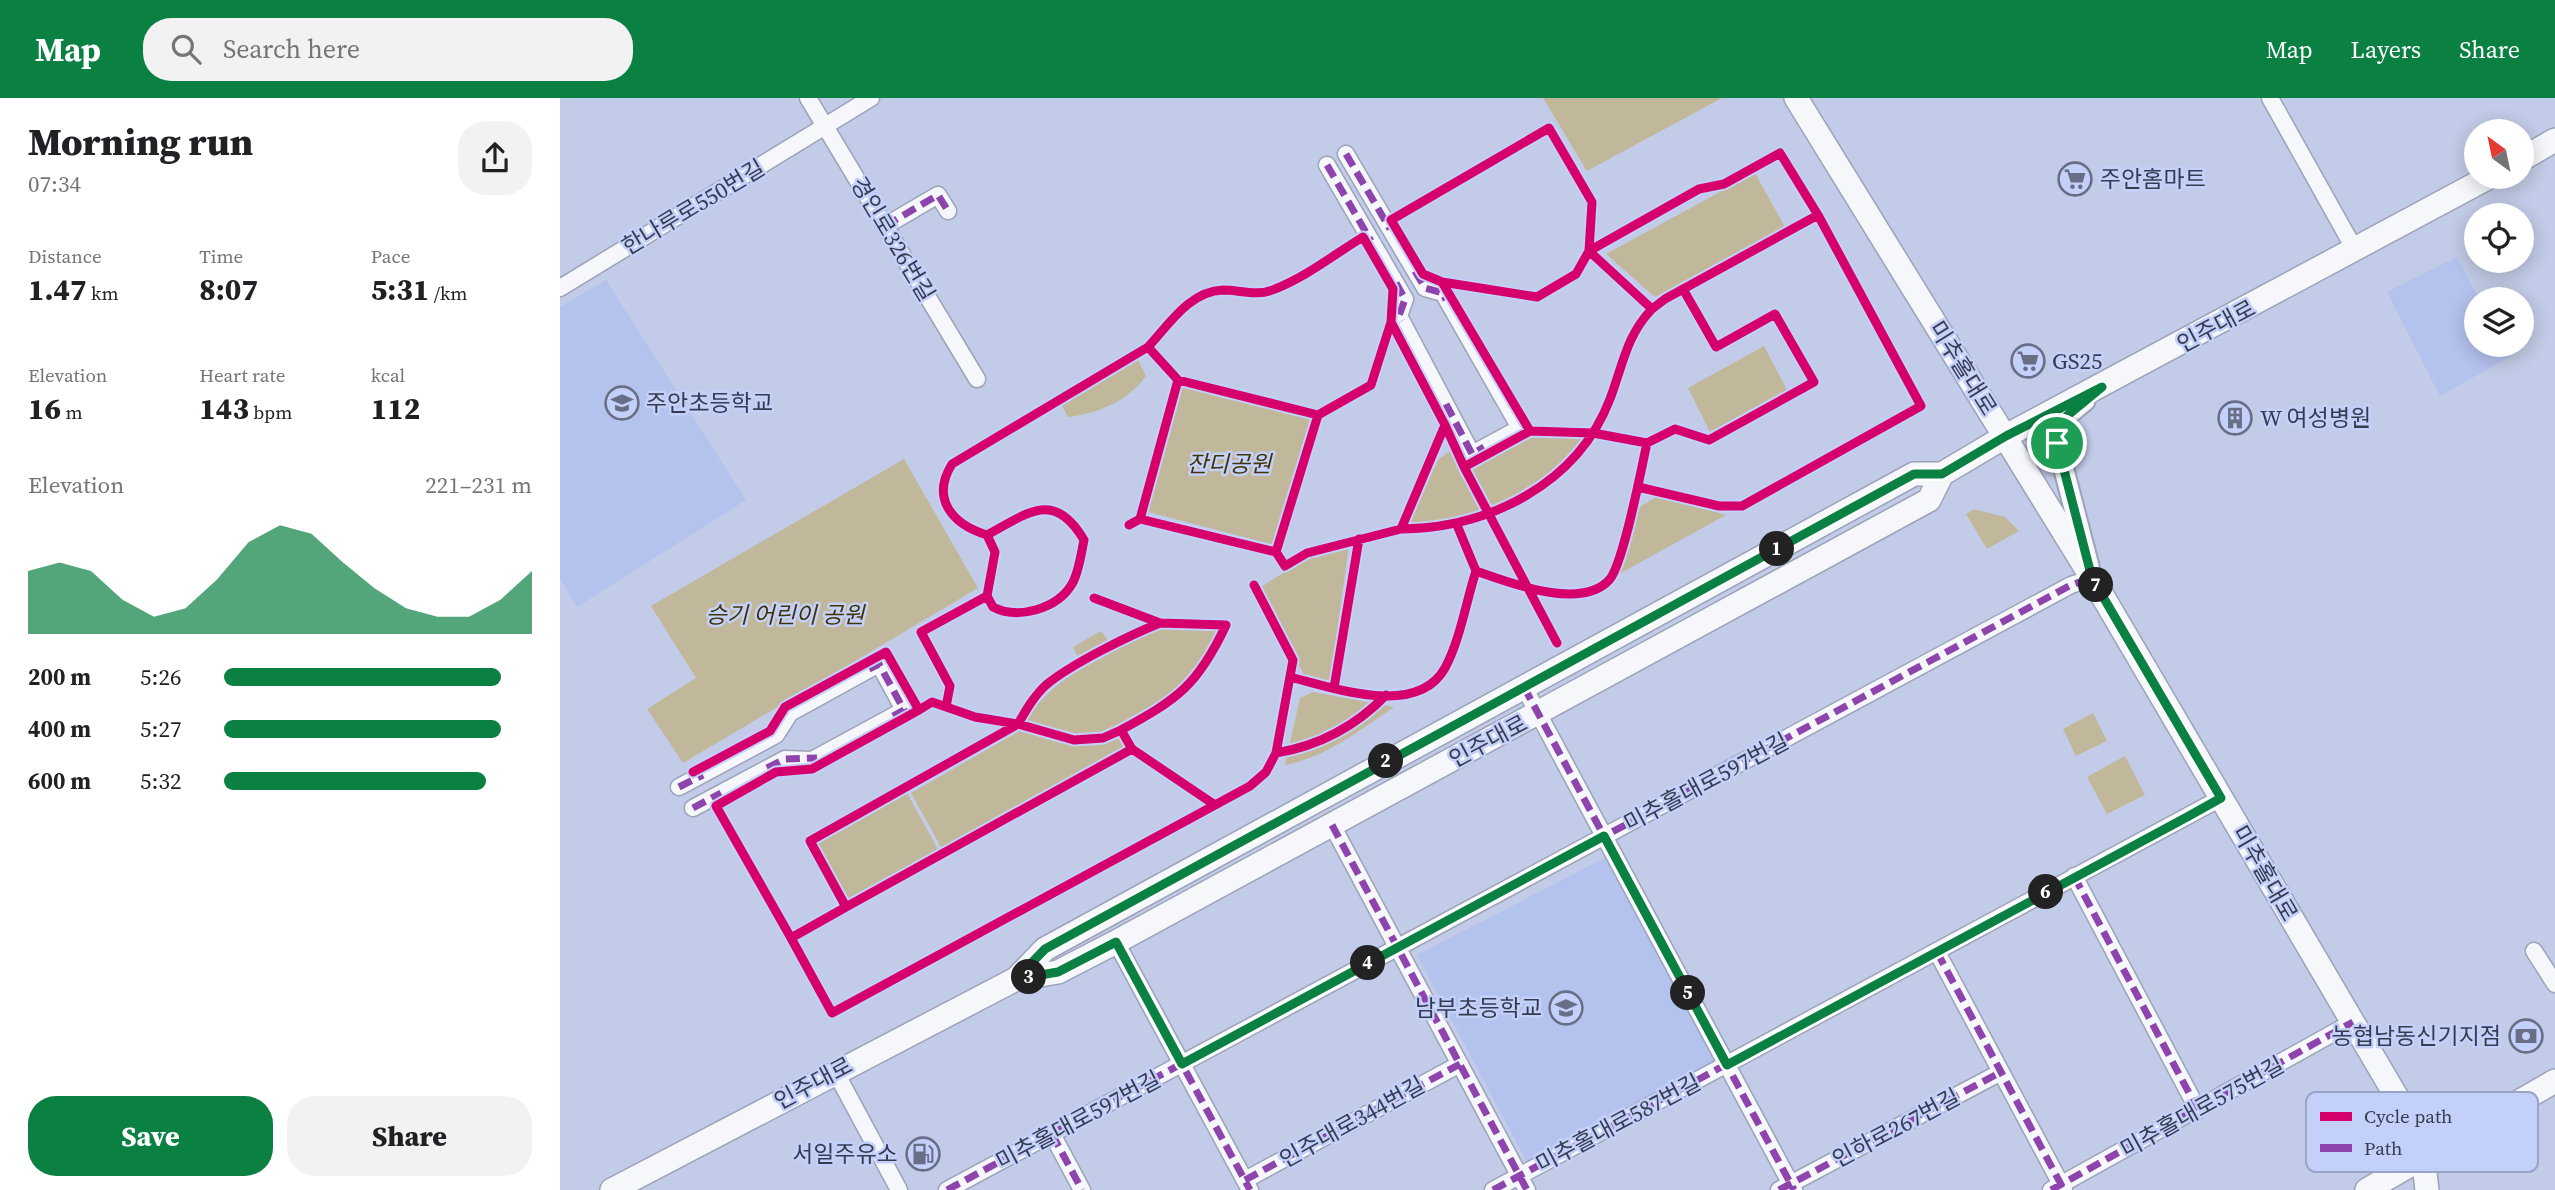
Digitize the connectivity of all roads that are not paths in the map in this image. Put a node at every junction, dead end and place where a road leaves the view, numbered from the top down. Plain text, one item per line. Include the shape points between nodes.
1 (808, 98) edge
2 (871, 98) edge
3 (1796, 98) edge
4 (2270, 98) edge
5 (825, 126) junction
6 (2555, 140) edge
7 (2534, 152) edge
8 (1346, 154) dead end
9 (1327, 165) dead end
10 (2467, 189) edge
11 (947, 211) dead end
12 (885, 226) junction
13 (2355, 250) junction
14 (560, 288) edge
15 (977, 379) dead end
16 (2102, 387) junction
17 (2006, 436) junction
18 (1942, 474) junction
19 (2092, 578) junction
20 (1524, 687) junction
21 (1539, 713) junction
22 (680, 788) dead end
23 (2221, 798) junction
24 (693, 808) dead end
25 (1332, 825) junction
26 (1604, 836) junction
27 (2074, 876) junction
28 (1116, 942) junction
29 (1397, 948) junction
30 (2534, 951) dead end
31 (1937, 952) junction
32 (1016, 979) junction
33 (2555, 984) edge
34 (2353, 1022) junction
35 (1182, 1064) junction
36 (1460, 1064) junction
37 (1727, 1065) junction
38 (835, 1071) junction
39 (2001, 1072) junction
40 (2555, 1081) edge
41 (2394, 1092) edge
42 (2536, 1092) edge
43 (2198, 1110) junction
44 (1052, 1134) junction
45 (2397, 1172) edge
46 (2425, 1172) edge
47 (1524, 1183) edge
48 (1248, 1185) edge
49 (1788, 1188) edge
50 (2059, 1188) edge
51 (612, 1190) edge
52 (899, 1190) edge
53 (947, 1190) edge
54 (1082, 1190) edge
55 (1493, 1190) edge
56 (2367, 1190) edge
57 (2427, 1190) edge

1 - 5 street, 경인로326번길
2 - 5 street, 한나루로550번길
3 - 17 main road, 미추홀대로
4 - 13 street
5 - 12 street, 경인로326번길
5 - 14 street, 한나루로550번길
6 - 7 main road
8 - 9 street via 1425,288 1443,293 1520,428 1472,454 1399,316 1405,299
10 - 13 main road, 인주대로
11 - 12 street via 938,195
12 - 15 street, 경인로326번길
13 - 16 main road, 인주대로
16 - 17 main road, 인주대로
16 - 19 street via 2057,424 2057,443
17 - 18 main road, 인주대로
17 - 19 main road, 미추홀대로
18 - 20 main road, 인주대로 via 1914,474
18 - 21 main road, 인주대로 via 1929,500
19 - 23 main road, 미추홀대로
19 - 26 street, 미추홀대로597번길 via 2058,592
20 - 21 street
20 - 32 main road, 인주대로 via 1111,911 1045,949
21 - 25 main road, 인주대로
21 - 26 street
22 - 24 street via 776,735 790,713 879,664 904,710 813,760 785,759
23 - 27 street, 미추홀대로587번길
23 - 34 main road, 미추홀대로
25 - 28 main road, 인주대로
25 - 29 street
26 - 29 street, 미추홀대로597번길
26 - 37 street
27 - 31 street, 미추홀대로587번길
27 - 43 street
28 - 32 main road, 인주대로 via 1058,972
28 - 35 street, 인주대로344번길
29 - 35 street, 미추홀대로597번길
29 - 36 street
30 - 33 street
31 - 37 street, 미추홀대로587번길
31 - 39 street
32 - 38 main road, 인주대로
34 - 41 main road, 미추홀대로
34 - 43 street, 미추홀대로575번길
35 - 44 street, 미추홀대로597번길
35 - 48 street, 인주대로344번길
36 - 47 street
36 - 48 street, 인주대로344번길
37 - 47 street, 미추홀대로587번길
37 - 49 street
38 - 51 main road, 인주대로
38 - 52 street
39 - 49 street, 인하로267번길
39 - 50 street
40 - 42 main road
43 - 50 street, 미추홀대로575번길
44 - 53 street, 미추홀대로597번길
44 - 54 street
45 - 56 main road
46 - 57 main road, 미추홀대로
47 - 55 street, 미추홀대로587번길

